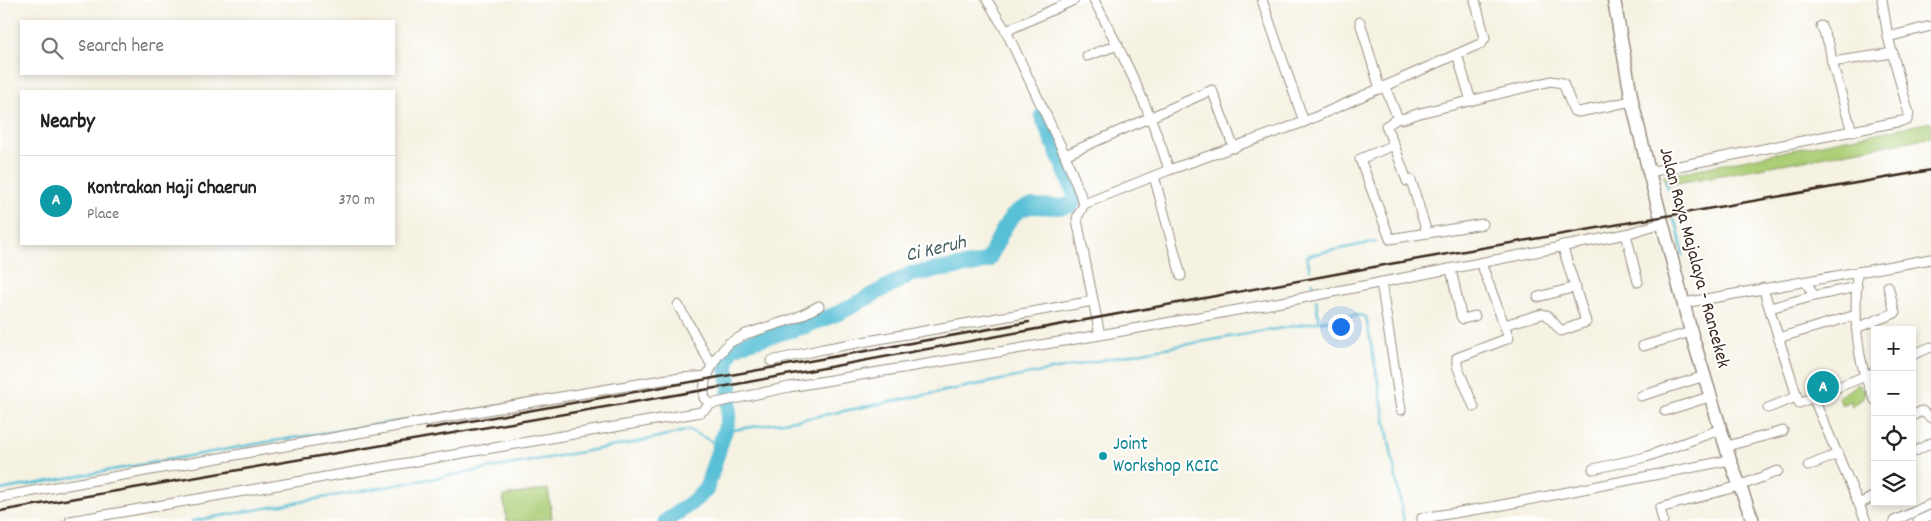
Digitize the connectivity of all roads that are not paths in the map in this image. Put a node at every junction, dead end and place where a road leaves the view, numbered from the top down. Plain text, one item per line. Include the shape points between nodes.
1 (987, 0) edge
2 (1074, 0) edge
3 (1095, 0) edge
4 (1262, 0) edge
5 (1614, 0) edge
6 (1882, 0) edge
7 (1478, 1) edge
8 (1360, 22) dead end
9 (1821, 26) dead end
10 (1931, 26) edge
11 (1006, 31) junction
12 (1888, 37) junction
13 (1118, 45) junction
14 (1893, 53) junction
15 (1457, 54) junction
16 (1087, 56) dead end
17 (1832, 62) junction
18 (1383, 88) junction
19 (1472, 101) junction
20 (1632, 101) junction
21 (1398, 118) junction
22 (1150, 119) junction
23 (1304, 122) junction
24 (1852, 132) junction
25 (1394, 145) junction
26 (1234, 148) junction
27 (1065, 155) junction
28 (1169, 170) junction
29 (1648, 172) junction
30 (1154, 176) junction
31 (1084, 204) junction
32 (1483, 224) dead end
33 (1662, 224) junction
34 (1427, 233) junction
35 (1626, 234) junction
36 (1562, 245) junction
37 (1931, 259) edge
38 (1481, 263) junction
39 (1451, 269) junction
40 (1858, 272) junction
41 (1181, 276) dead end
42 (1381, 282) junction
43 (1638, 282) dead end
44 (1806, 282) junction
45 (1888, 286) dead end
46 (1576, 287) junction
47 (1856, 287) junction
48 (1762, 288) junction
49 (1814, 296) junction
50 (1538, 297) dead end
51 (1093, 301) junction
52 (1684, 303) junction
53 (678, 305) dead end
54 (819, 306) dead end
55 (1770, 308) junction
56 (1856, 315) junction
57 (1475, 316) dead end
58 (1504, 325) junction
59 (1856, 328) junction
60 (1691, 332) junction
61 (1100, 335) junction
62 (1778, 338) junction
63 (1643, 346) dead end
64 (1931, 347) edge
65 (1916, 353) edge
66 (771, 361) dead end
67 (712, 366) junction
68 (1871, 374) edge
69 (708, 376) junction
70 (1705, 376) junction
71 (1864, 377) junction
72 (1871, 392) edge
73 (1641, 396) dead end
74 (1712, 396) junction
75 (1796, 397) junction
76 (1813, 397) junction
77 (711, 404) junction
78 (1474, 407) dead end
79 (1768, 408) dead end
80 (1401, 410) dead end
81 (1665, 411) dead end
82 (1916, 414) edge
83 (1931, 418) edge
84 (1720, 429) junction
85 (1783, 430) dead end
86 (1931, 443) edge
87 (1727, 446) junction
88 (1916, 452) edge
89 (1838, 454) junction
90 (1730, 460) junction
91 (1808, 466) dead end
92 (1592, 469) dead end
93 (1778, 471) dead end
94 (1739, 486) junction
95 (0, 497) edge
96 (1871, 498) edge
97 (1859, 504) junction
98 (1930, 506) edge
99 (1931, 515) edge
100 (70, 521) edge
101 (1422, 521) edge
102 (1663, 521) edge
103 (1753, 521) edge
104 (1866, 521) edge
105 (1894, 521) edge
106 (1918, 521) edge

1 - 11 street
2 - 11 street
3 - 13 street
4 - 23 street
5 - 20 main road, Jalan Raya Majalaya - Rancekek
6 - 12 street
7 - 15 street via 1485,38 1482,43
8 - 18 street
9 - 17 street
10 - 12 street
11 - 27 street
12 - 14 street
13 - 16 street
13 - 22 street
14 - 17 street
14 - 24 street via 1909,114 1907,120
15 - 18 street
15 - 19 street
17 - 24 street
18 - 21 street
18 - 23 street
19 - 20 street via 1551,81 1563,83 1574,110 1579,112
19 - 21 street
20 - 29 main road, Jalan Raya Majalaya - Rancekek
21 - 25 street via 1386,126
22 - 26 street via 1212,90
22 - 27 street
22 - 28 street via 1166,154
23 - 26 street
24 - 29 street
25 - 34 street via 1407,181 1411,180
25 - 34 street via 1360,159 1365,173 1390,239
26 - 28 street
27 - 31 street
28 - 30 street
29 - 33 main road, Jalan Raya Majalaya - Rancekek
30 - 31 street
30 - 41 street
31 - 51 street via 1077,218
32 - 34 street
33 - 35 street
33 - 52 main road, Jalan Raya Majalaya - Rancekek
35 - 36 street
35 - 43 street
36 - 38 street
36 - 46 street
37 - 40 street
38 - 39 street
38 - 58 street
39 - 42 street
39 - 57 street via 1461,316
40 - 44 street
40 - 47 street
42 - 61 street
42 - 80 street
44 - 48 street
44 - 49 street
45 - 59 street via 1895,313
46 - 50 street
46 - 58 street via 1586,322 1561,331 1545,314
47 - 49 street
47 - 56 street
48 - 52 street
48 - 55 street
49 - 55 street
51 - 61 street
51 - 66 street
52 - 60 main road, Jalan Raya Majalaya - Rancekek
53 - 67 street
54 - 67 street via 729,343
55 - 62 street
56 - 59 street
56 - 62 street
58 - 78 street via 1507,340 1456,358
59 - 71 street
60 - 63 street
60 - 70 main road, Jalan Raya Majalaya - Rancekek
61 - 77 street via 789,387
62 - 75 street
64 - 65 street
67 - 69 street
68 - 71 street
69 - 77 street via 704,384 704,398
69 - 95 street via 668,379 573,395
70 - 73 street
70 - 74 main road, Jalan Raya Majalaya - Rancekek
71 - 72 street
71 - 76 street
74 - 81 street
74 - 84 main road, Jalan Raya Majalaya - Rancekek
75 - 76 street via 1799,403
75 - 79 street
76 - 89 street
77 - 100 street via 701,412
82 - 83 street via 1922,411
84 - 87 main road, Jalan Raya Majalaya - Rancekek
84 - 92 street via 1646,457
85 - 87 street
86 - 88 street
87 - 90 main road, Jalan Raya Majalaya - Rancekek
89 - 91 street
89 - 97 street
90 - 94 main road, Jalan Raya Majalaya - Rancekek
90 - 101 street via 1422,518
93 - 94 street
94 - 102 street via 1660,508
94 - 103 main road, Jalan Raya Majalaya - Rancekek
96 - 97 street
97 - 104 street
98 - 105 street
99 - 106 street

